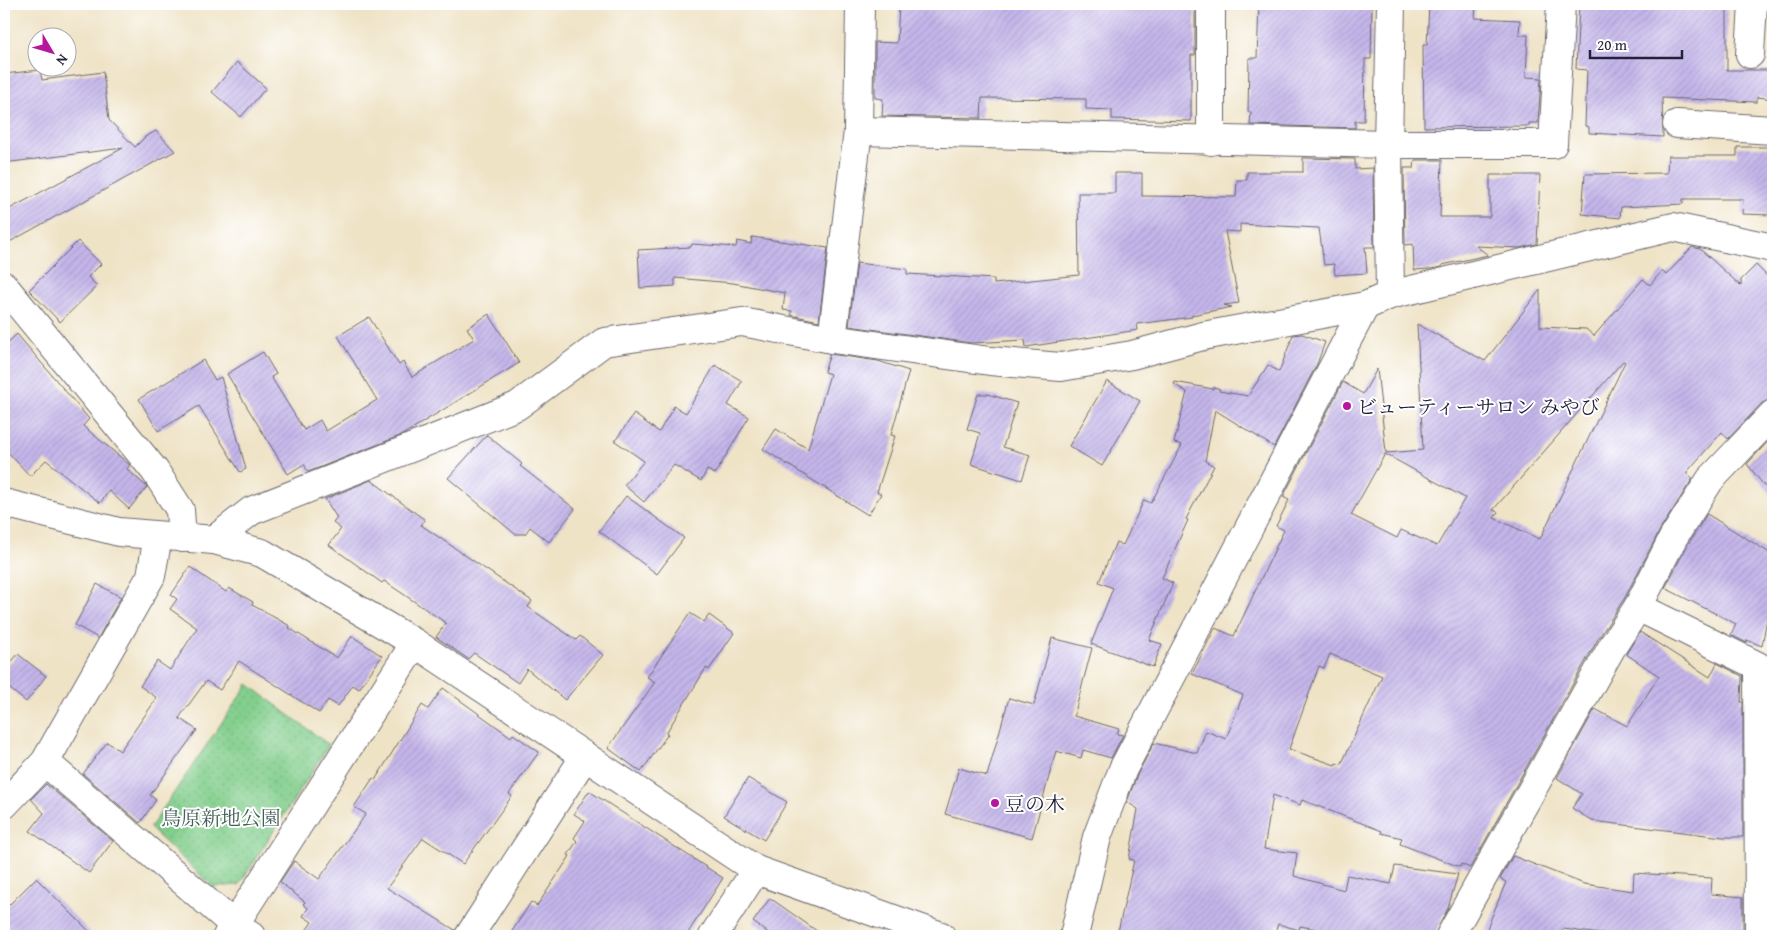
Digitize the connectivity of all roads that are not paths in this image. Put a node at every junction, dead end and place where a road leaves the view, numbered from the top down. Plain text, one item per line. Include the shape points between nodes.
1 (860, 4) edge
2 (1211, 4) edge
3 (1391, 4) edge
4 (1561, 4) edge
5 (1753, 4) edge
6 (1750, 54) dead end
7 (1677, 124) dead end
8 (1773, 130) edge
9 (858, 131) junction
10 (1211, 141) junction
11 (1388, 144) junction
12 (1773, 248) edge
13 (4, 286) edge
14 (1390, 295) junction
15 (1365, 306) junction
16 (832, 339) junction
17 (1773, 414) edge
18 (4, 503) edge
19 (170, 537) junction
20 (214, 540) junction
21 (1638, 607) junction
22 (415, 643) junction
23 (585, 756) junction
24 (45, 762) junction
25 (4, 805) edge
26 (756, 870) junction
27 (237, 933) edge
28 (469, 936) edge
29 (713, 936) edge
30 (941, 936) edge
31 (1074, 936) edge
32 (1450, 936) edge
33 (1759, 936) edge

1 - 9 street
2 - 10 street
3 - 11 street
4 - 11 street via 1553,144
5 - 6 street
7 - 8 street
9 - 10 street
9 - 16 street
10 - 11 street
11 - 14 street
12 - 14 street via 1673,228
13 - 19 street via 155,471 180,510
14 - 15 street
15 - 16 street via 1061,367 990,361
15 - 31 street via 1123,769 1097,837
16 - 20 street via 742,322 604,342 517,406 251,511
17 - 21 street via 1710,480 1673,538
18 - 19 street via 119,532
19 - 20 street
19 - 24 street
20 - 22 street via 262,553
21 - 32 street
21 - 33 street via 1758,666
22 - 23 street
22 - 27 street
23 - 26 street
23 - 28 street
24 - 25 street
24 - 27 street
26 - 29 street
26 - 30 street

